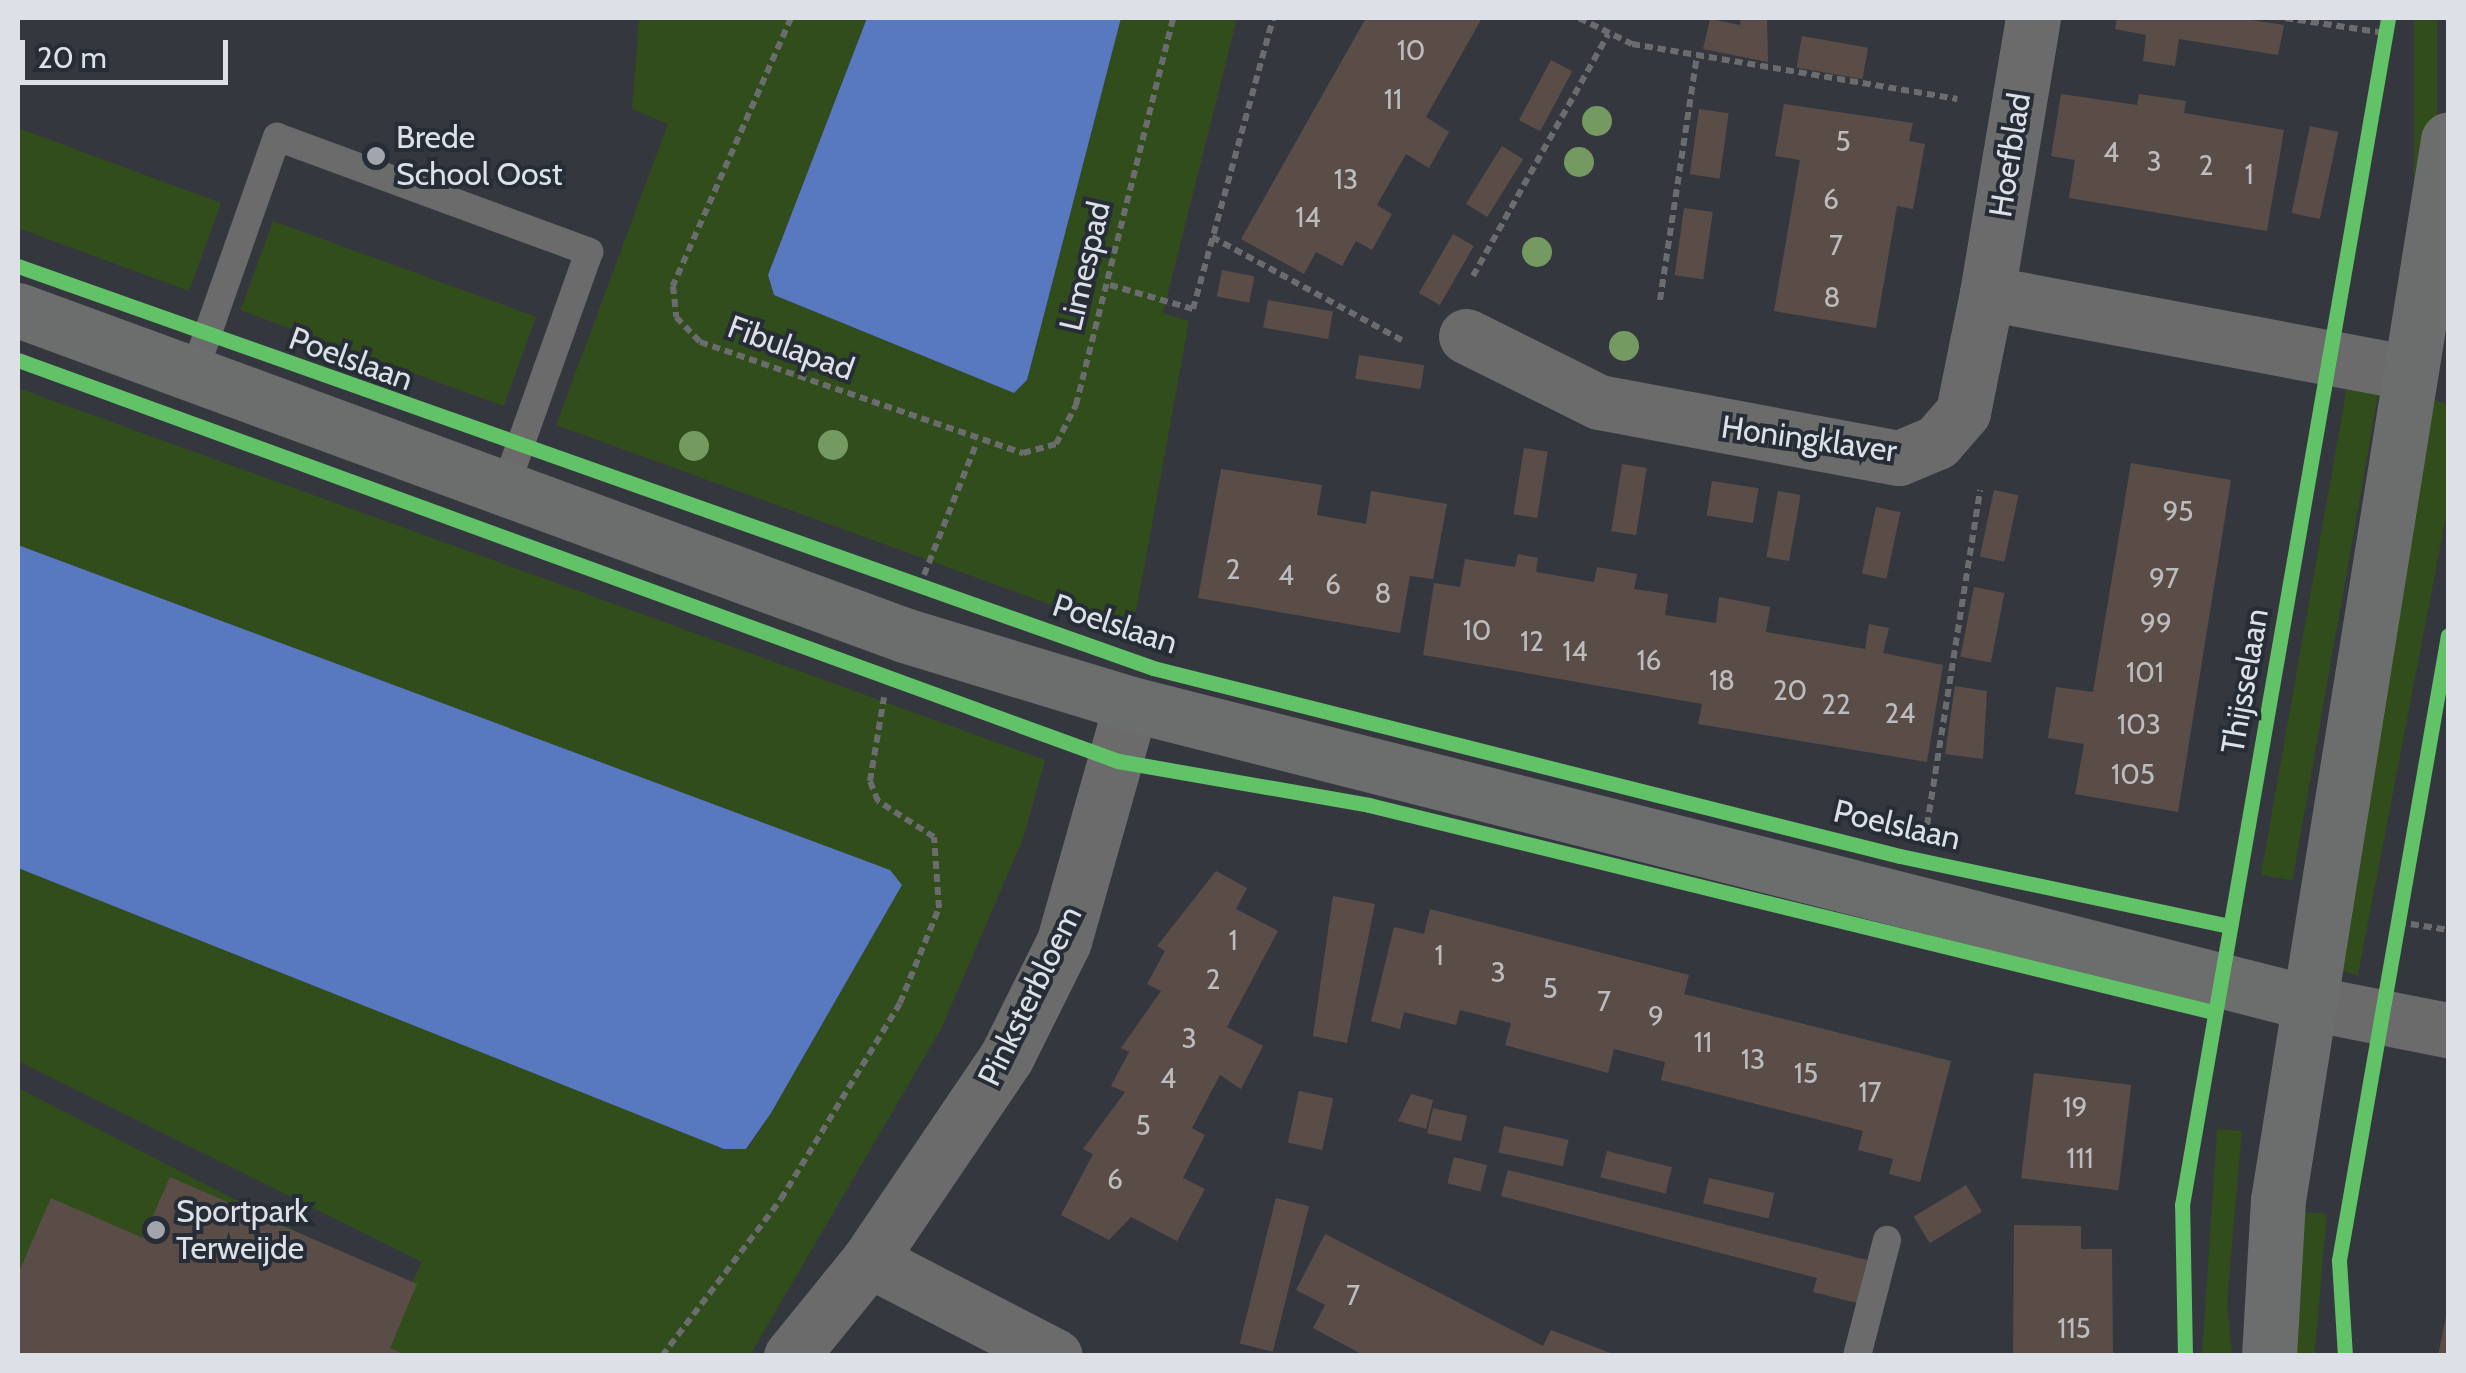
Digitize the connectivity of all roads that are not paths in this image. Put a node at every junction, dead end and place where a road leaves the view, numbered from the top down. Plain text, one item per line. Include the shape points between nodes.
1 (2033, 18) edge
2 (2448, 140) edge
3 (1987, 293) junction
4 (18, 310) edge
5 (1457, 331) road end
6 (2410, 373) junction
7 (192, 378) junction
8 (504, 492) junction
9 (1131, 704) junction
10 (2310, 1003) junction
11 (2448, 1030) edge
12 (1887, 1240) dead end
13 (869, 1260) junction
14 (791, 1356) edge
15 (1056, 1356) edge
16 (1857, 1356) edge
17 (2269, 1356) edge

1 - 3 street, Hoefblad
2 - 6 street
3 - 5 street, Honingklaver via 1962,412 1937,442 1900,458 1627,410
3 - 6 street
4 - 7 street
6 - 10 street
7 - 8 street
7 - 8 lane via 277,137 589,252
8 - 9 street via 912,611
9 - 10 street
9 - 13 street, Pinksterbloem via 1064,941 1006,1058
10 - 11 street
10 - 17 street via 2278,1200
12 - 16 lane
13 - 14 street, Pinksterbloem
13 - 15 street

